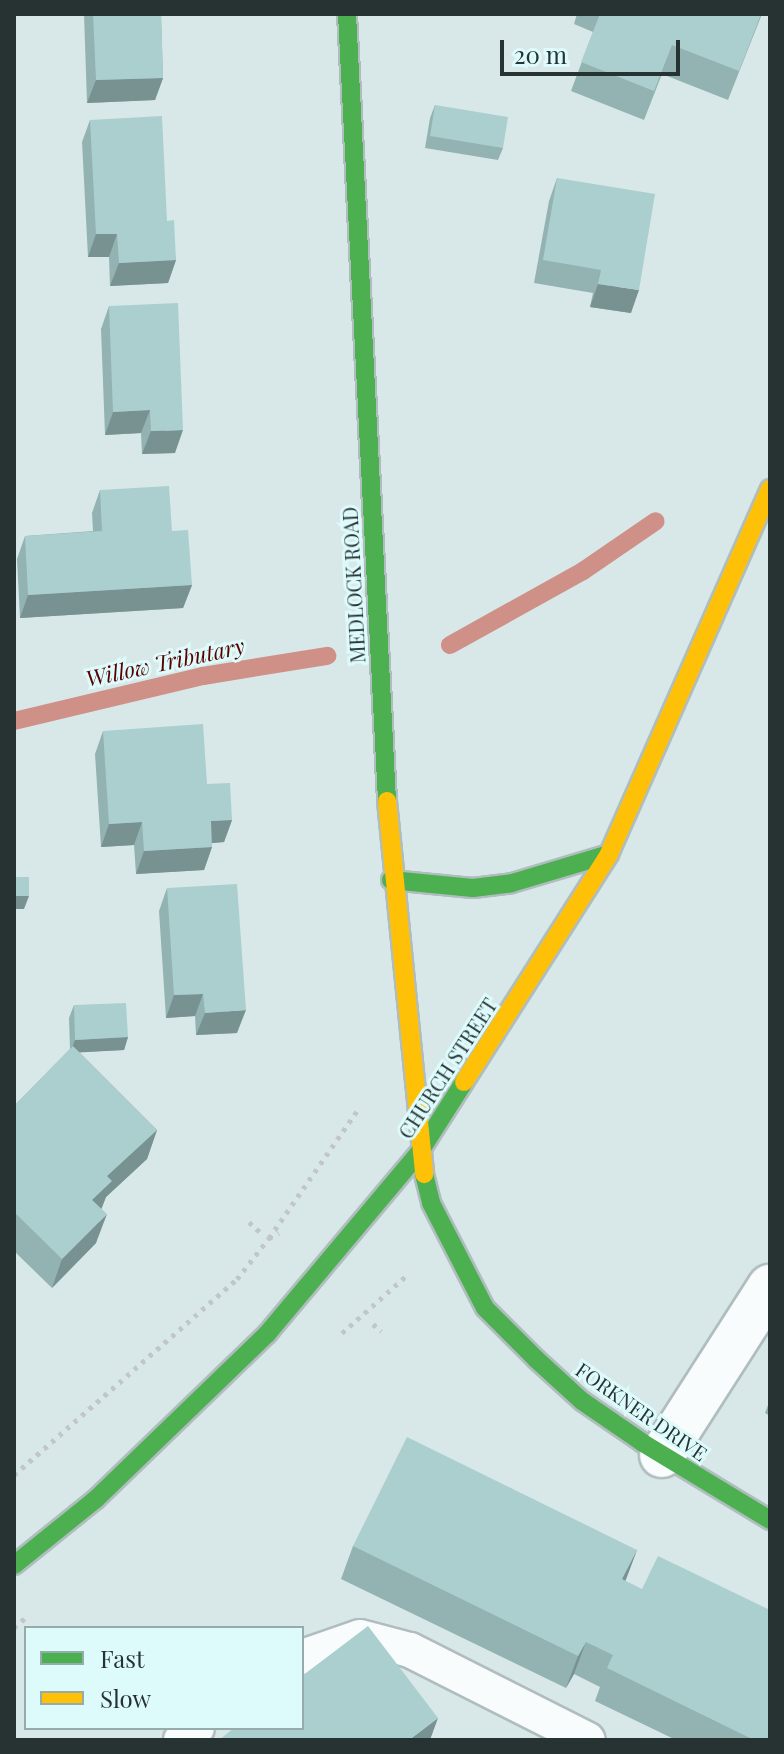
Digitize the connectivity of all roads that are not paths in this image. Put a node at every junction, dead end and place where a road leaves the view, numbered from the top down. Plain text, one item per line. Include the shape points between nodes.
1 (347, 14) edge
2 (770, 489) edge
3 (609, 854) junction
4 (391, 880) junction
5 (419, 1153) junction
6 (770, 1287) edge
7 (662, 1455) junction
8 (770, 1520) edge
9 (14, 1565) edge
10 (304, 1656) edge
11 (588, 1740) edge

1 - 4 street, MEDLOCK ROAD
2 - 3 street, CHURCH STREET
3 - 4 street via 512,883 473,888
3 - 5 street, CHURCH STREET
4 - 5 street, MEDLOCK ROAD
5 - 7 street, FORKNER DRIVE via 447,1241 485,1308 582,1401
5 - 9 street, CHURCH STREET via 267,1334 96,1499
6 - 7 street
7 - 8 street, FORKNER DRIVE
10 - 11 lane via 360,1637 410,1650

